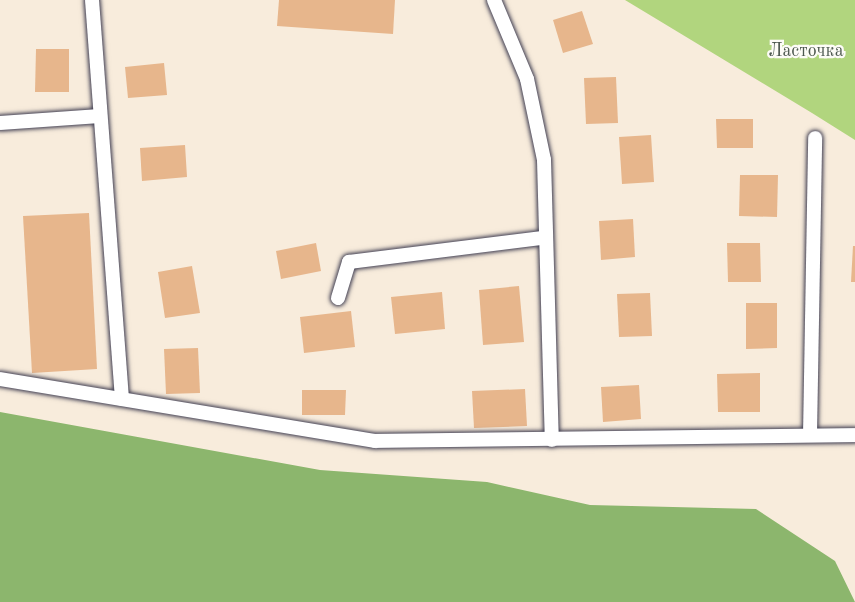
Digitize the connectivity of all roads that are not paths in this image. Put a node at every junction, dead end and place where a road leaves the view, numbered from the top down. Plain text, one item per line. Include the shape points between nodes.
1 (92, 0) edge
2 (494, 0) edge
3 (100, 116) junction
4 (0, 123) edge
5 (815, 138) dead end
6 (543, 238) junction
7 (338, 298) dead end
8 (0, 379) edge
9 (122, 399) junction
10 (810, 435) junction
11 (855, 435) edge
12 (552, 440) junction

1 - 3 street
2 - 6 street via 527,80 544,160
3 - 4 street
3 - 9 street
5 - 10 street
6 - 7 street via 349,262
6 - 12 street
8 - 9 street
9 - 12 street via 375,441
10 - 11 street
10 - 12 street

